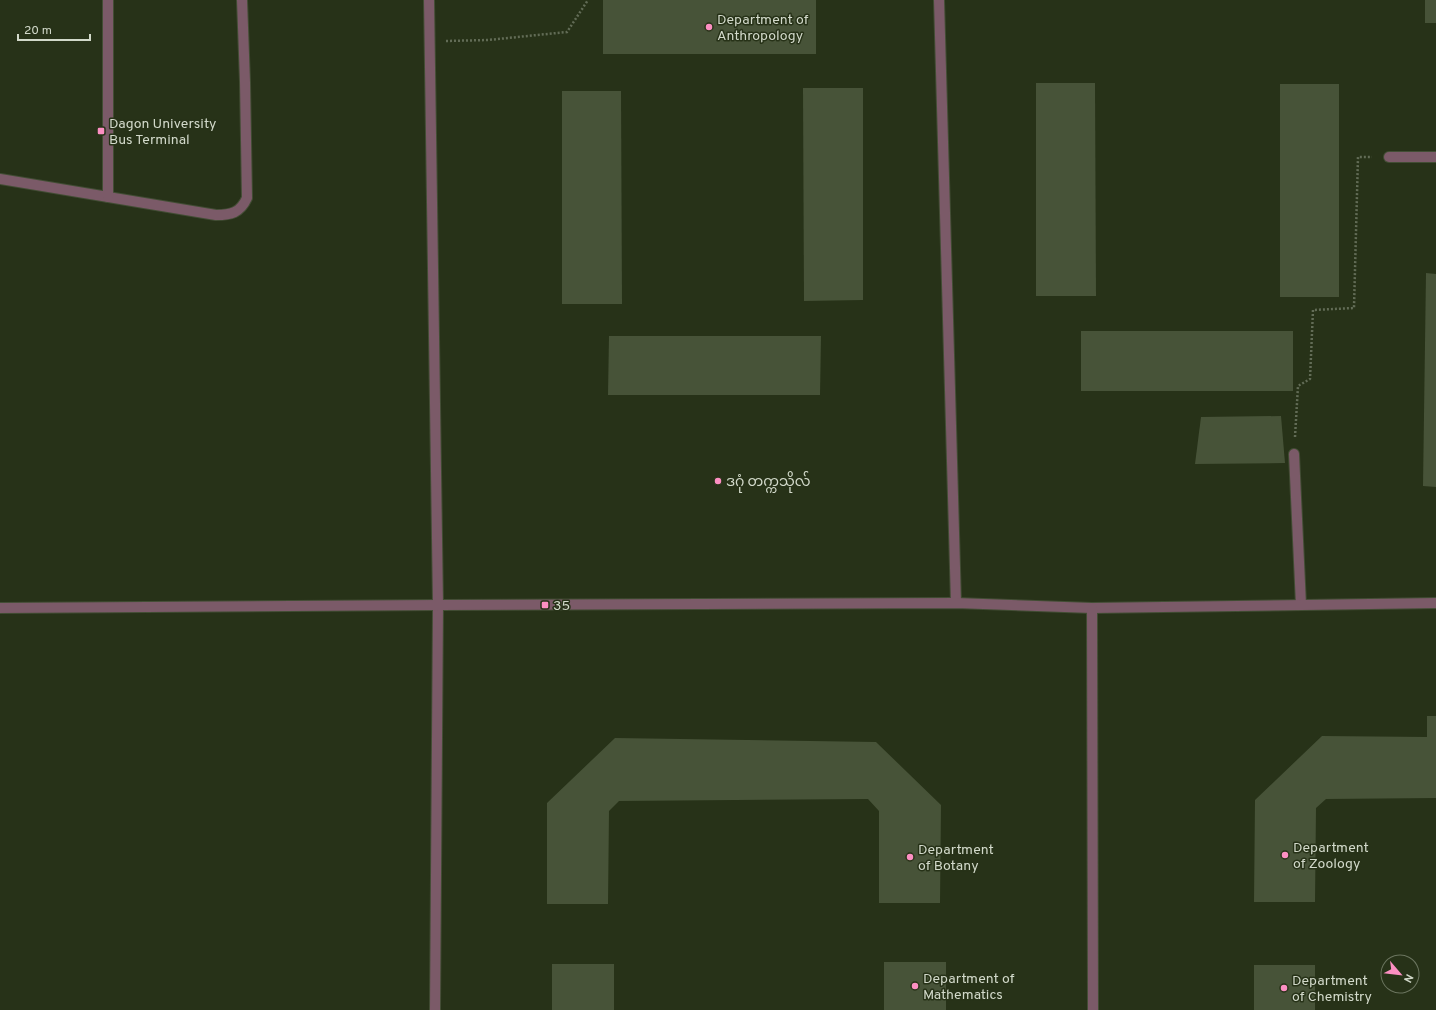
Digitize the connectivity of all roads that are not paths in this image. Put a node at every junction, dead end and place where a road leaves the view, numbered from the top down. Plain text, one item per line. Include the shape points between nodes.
1 (108, 0) edge
2 (242, 0) edge
3 (429, 0) edge
4 (939, 0) edge
5 (1389, 157) road end
6 (1436, 157) edge
7 (0, 179) edge
8 (108, 197) junction
9 (1294, 454) road end
10 (956, 603) junction
11 (1436, 603) edge
12 (438, 604) junction
13 (1301, 605) junction
14 (0, 608) edge
15 (1092, 608) junction
16 (435, 1010) edge
17 (1093, 1010) edge

1 - 8 lane
2 - 8 lane via 246,198 243,206 227,215 216,215
3 - 12 lane
4 - 10 lane
5 - 6 lane
7 - 8 lane
9 - 13 lane
10 - 12 lane
10 - 15 lane
11 - 13 lane
12 - 14 lane
12 - 16 lane
13 - 15 lane
15 - 17 lane

